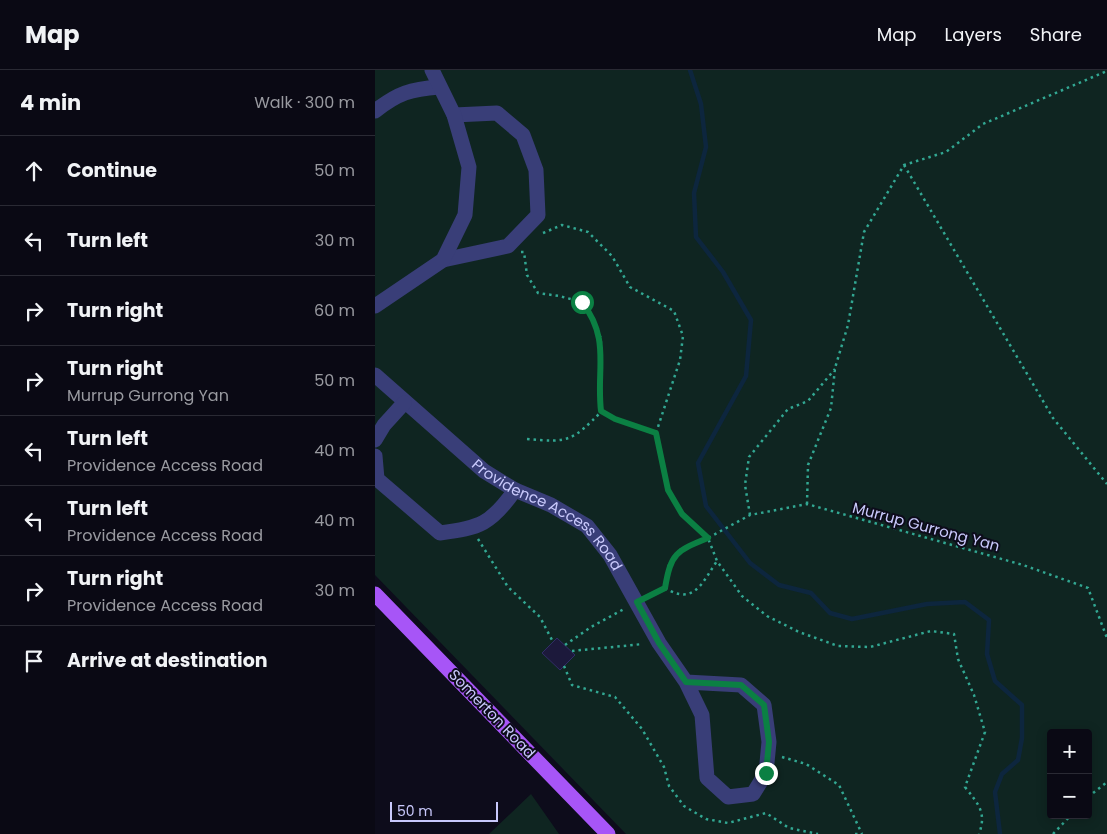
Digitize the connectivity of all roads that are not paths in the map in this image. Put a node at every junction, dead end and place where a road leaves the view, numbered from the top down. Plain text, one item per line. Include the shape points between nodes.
1 (432, 70) edge
2 (439, 87) junction
3 (375, 111) edge
4 (454, 116) junction
5 (443, 260) junction
6 (375, 306) edge
7 (375, 376) edge
8 (404, 403) junction
9 (375, 440) edge
10 (375, 456) edge
11 (515, 490) junction
12 (375, 594) edge
13 (686, 682) junction
14 (608, 834) edge

1 - 2 lane
2 - 3 lane via 415,88
2 - 4 lane
4 - 5 lane via 469,167 465,215
4 - 5 lane via 497,113 523,135 536,170 538,215 509,246
5 - 6 lane
7 - 8 lane, Providence Access Road
8 - 9 lane
8 - 11 lane, Providence Access Road via 484,471
10 - 11 lane via 377,478 440,533 472,529 500,512
11 - 13 lane, Providence Access Road via 551,505 587,526 610,555 659,643
12 - 14 main road, Somerton Road
13 - 13 lane, Providence Access Road via 741,685 764,705 769,742 766,773 753,794 728,797 707,778 702,715

